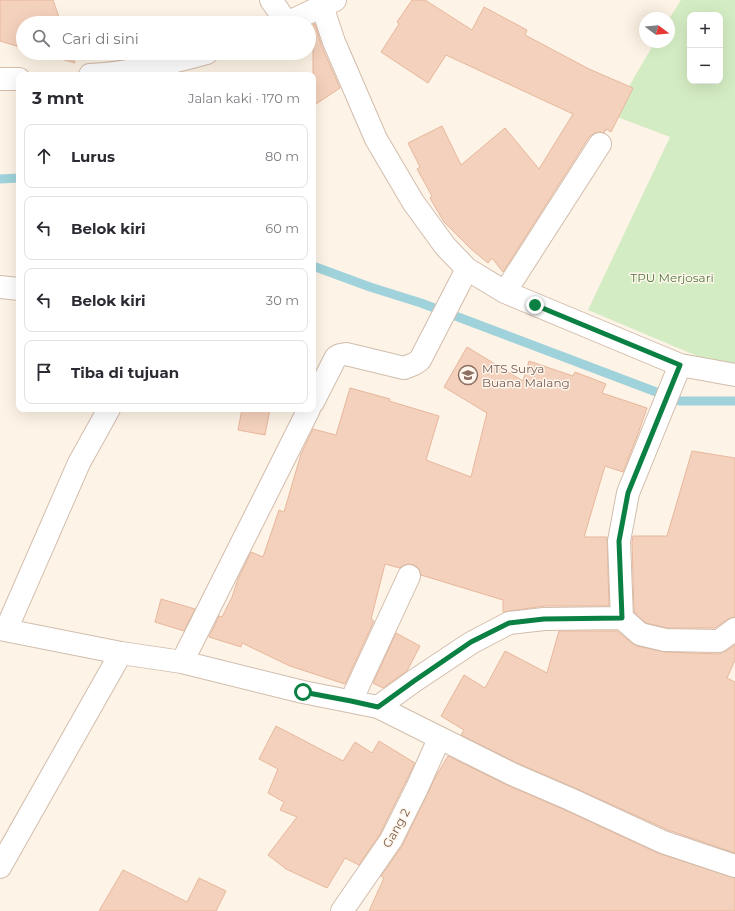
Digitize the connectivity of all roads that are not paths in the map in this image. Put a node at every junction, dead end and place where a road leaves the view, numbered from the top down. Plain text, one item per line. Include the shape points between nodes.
1 (271, 0) edge
2 (328, 3) edge
3 (282, 16) edge
4 (301, 16) edge
5 (182, 60) edge
6 (122, 72) edge
7 (0, 79) edge
8 (16, 79) edge
9 (600, 144) dead end
10 (466, 269) junction
11 (0, 287) edge
12 (16, 289) edge
13 (505, 292) junction
14 (676, 373) junction
15 (735, 375) edge
16 (316, 396) edge
17 (107, 412) edge
18 (308, 412) edge
19 (409, 576) dead end
20 (622, 618) junction
21 (735, 629) edge
22 (3, 630) edge
23 (121, 653) junction
24 (182, 662) junction
25 (351, 701) junction
26 (378, 707) junction
27 (439, 739) junction
28 (735, 866) edge
29 (0, 867) edge
30 (342, 911) edge

1 - 3 street
2 - 4 street
2 - 10 street via 334,42 376,139 413,202 445,246
5 - 6 street
7 - 8 street
9 - 13 street
10 - 13 street
10 - 16 street via 420,360 404,368 346,354 340,355
11 - 12 street
13 - 14 street
14 - 15 street
14 - 20 street via 628,493 619,541
17 - 22 street via 79,463
18 - 24 street
19 - 25 street
20 - 21 street via 640,634 665,640 719,641
20 - 26 street via 544,619 509,623 471,642
22 - 23 street
23 - 24 street
23 - 29 street
24 - 25 street via 303,692
25 - 26 street
26 - 27 street
27 - 28 street via 663,842
27 - 30 street, Gang 2 via 391,840

